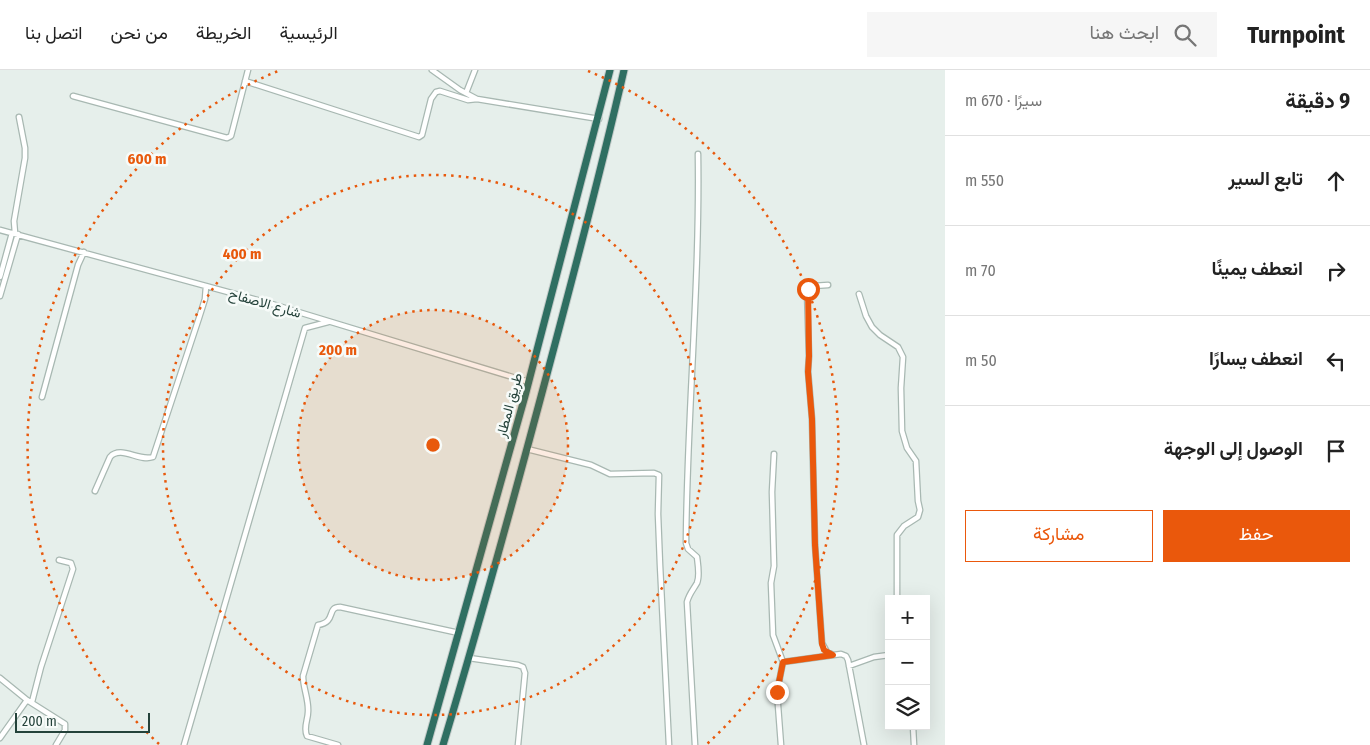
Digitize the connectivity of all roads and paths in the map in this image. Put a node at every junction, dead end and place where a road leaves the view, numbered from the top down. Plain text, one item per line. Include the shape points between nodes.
1 (248, 70) edge
2 (432, 70) edge
3 (476, 70) edge
4 (610, 70) edge
5 (624, 70) edge
6 (245, 80) junction
7 (466, 93) junction
8 (73, 96) dead end
9 (477, 99) junction
10 (19, 117) dead end
11 (599, 119) junction
12 (698, 154) dead end
13 (0, 230) edge
14 (15, 233) junction
15 (84, 252) junction
16 (0, 277) edge
17 (828, 285) dead end
18 (206, 286) junction
19 (859, 294) dead end
20 (0, 296) edge
21 (329, 322) junction
22 (528, 382) junction
23 (42, 397) dead end
24 (527, 449) junction
25 (774, 454) dead end
26 (95, 491) dead end
27 (59, 560) dead end
28 (897, 595) edge
29 (460, 633) junction
30 (833, 655) junction
31 (885, 656) edge
32 (469, 658) junction
33 (783, 662) junction
34 (849, 666) junction
35 (0, 678) edge
36 (29, 701) junction
37 (913, 730) edge
38 (0, 738) edge
39 (56, 745) edge
40 (184, 745) edge
41 (338, 745) edge
42 (427, 745) edge
43 (442, 745) edge
44 (518, 745) edge
45 (669, 745) edge
46 (696, 745) edge
47 (781, 745) edge
48 (864, 745) edge
49 (914, 745) edge

1 - 6 street
2 - 7 street
3 - 7 street
4 - 11 highway, طريق المطار
5 - 24 highway, طريق المطار
6 - 8 street via 231,136 227,138
6 - 9 street via 419,137 432,94 440,91 468,100
7 - 9 street
9 - 11 street
10 - 14 street via 25,158
11 - 22 highway, طريق المطار
12 - 46 street via 698,264 686,543 697,557 698,574 687,602
13 - 14 street, شارع الاصفاح
14 - 15 street, شارع الاصفاح
14 - 16 street
14 - 20 street
15 - 18 street, شارع الاصفاح
15 - 23 street
17 - 30 street via 813,286 808,291 808,372 822,644 824,650
18 - 21 street, شارع الاصفاح
18 - 26 street via 200,318 153,457 142,459 113,453
19 - 28 street via 872,327 898,347 903,357 902,431 907,448 916,461 920,510 918,517 901,529 898,536
21 - 22 street, شارع الاصفاح
21 - 40 street via 304,328
22 - 29 highway, طريق المطار
24 - 32 highway, طريق المطار
24 - 45 street via 591,465 610,474 659,475
25 - 33 street via 771,592 773,635
27 - 36 street via 72,563 73,569
29 - 41 street via 335,607 330,620 318,626 303,682 308,711 307,736
29 - 42 highway, طريق المطار
30 - 33 street
30 - 34 street via 846,656
31 - 34 street
32 - 43 highway, طريق المطار
32 - 44 street via 518,665 524,669
33 - 47 street via 777,692
34 - 48 street
35 - 36 street
36 - 38 street
36 - 39 street via 65,724 66,730
37 - 49 street

